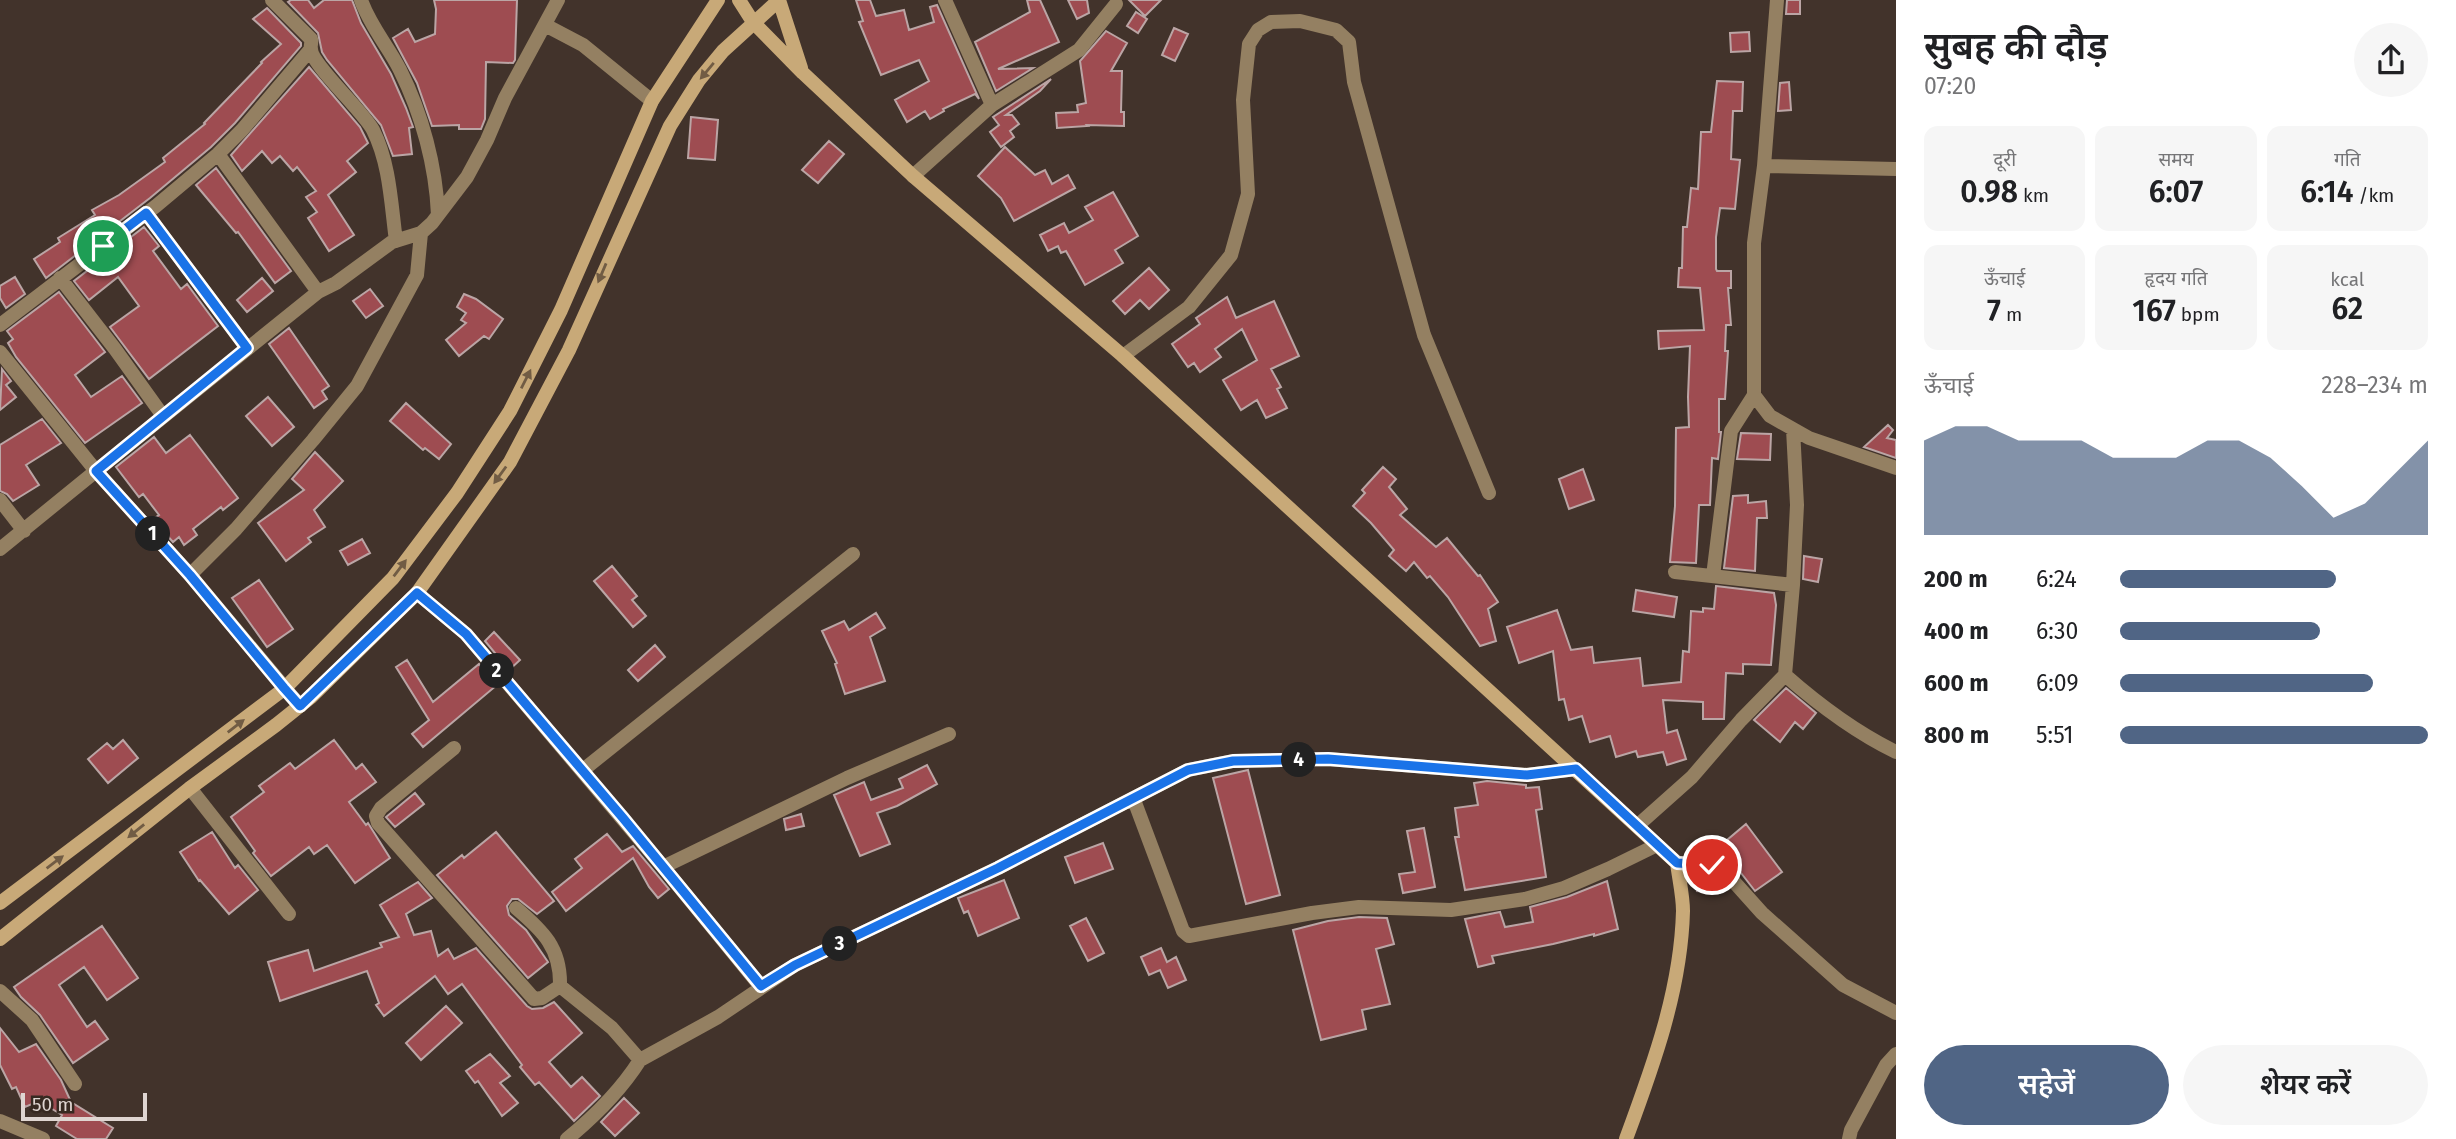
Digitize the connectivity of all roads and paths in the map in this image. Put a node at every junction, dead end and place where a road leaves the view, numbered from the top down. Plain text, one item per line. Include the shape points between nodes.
1 (272, 0) edge
2 (361, 0) edge
3 (558, 0) edge
4 (718, 0) edge
5 (739, 0) edge
6 (779, 0) edge
7 (945, 0) edge
8 (1777, 0) edge
9 (1115, 1) edge
10 (754, 22) junction
11 (545, 25) junction
12 (310, 50) junction
13 (803, 73) junction
14 (652, 101) junction
15 (992, 105) junction
16 (218, 154) junction
17 (1764, 166) junction
18 (1896, 169) edge
19 (913, 176) junction
20 (146, 213) junction
21 (438, 215) junction
22 (421, 233) junction
23 (396, 241) junction
24 (60, 278) junction
25 (318, 292) junction
26 (0, 325) edge
27 (247, 348) junction
28 (0, 352) edge
29 (1122, 356) junction
30 (1754, 395) junction
31 (163, 416) junction
32 (1793, 429) junction
33 (1896, 468) edge
34 (96, 471) junction
35 (1489, 493) dead end
36 (0, 500) edge
37 (24, 531) junction
38 (0, 549) edge
39 (853, 554) dead end
40 (1675, 572) dead end
41 (190, 575) junction
42 (1713, 576) junction
43 (1793, 585) junction
44 (417, 593) junction
45 (1785, 675) junction
46 (284, 688) junction
47 (300, 706) junction
48 (949, 734) dead end
49 (454, 748) dead end
50 (1896, 752) edge
51 (1576, 769) junction
52 (583, 770) junction
53 (190, 788) junction
54 (1135, 800) junction
55 (1637, 826) junction
56 (1657, 845) junction
57 (1677, 863) junction
58 (663, 867) junction
59 (0, 903) edge
60 (516, 908) dead end
61 (289, 914) dead end
62 (0, 939) edge
63 (560, 986) junction
64 (761, 986) junction
65 (0, 991) edge
66 (1896, 1013) edge
67 (1896, 1054) edge
68 (640, 1060) junction
69 (75, 1084) dead end
70 (0, 1121) edge
71 (43, 1139) edge
72 (567, 1139) edge
73 (1626, 1139) edge
74 (1849, 1139) edge

1 - 12 street via 311,39
2 - 21 street via 415,106 427,144
3 - 11 street
4 - 14 street
5 - 10 street
6 - 10 street
6 - 13 street
7 - 15 street
8 - 17 street
9 - 15 street via 1079,50
10 - 13 street
10 -> 44 street via 699,80 670,126 569,350 510,462
11 - 14 street via 583,45
11 - 21 street via 467,177
12 - 16 street
12 - 23 street via 373,130 386,165
13 - 19 street
46 -> 14 street via 393,578 457,493 510,411 562,310
15 - 19 street
16 - 20 street
16 - 25 street
17 - 18 street
17 - 30 street via 1754,243
19 - 29 street
20 - 24 street
20 - 27 street
21 - 22 street
22 - 23 street
22 - 41 street via 417,275 357,386 236,529
23 - 25 street
24 - 26 street
24 - 31 street
25 - 27 street
27 - 31 street
28 - 34 street
29 - 35 street via 1189,307 1231,254 1248,194 1242,100 1249,44 1258,30 1271,22 1300,21 1336,30 1349,42 1354,82 1424,335
29 - 51 street
30 - 32 street via 1770,416
30 - 42 street via 1731,431
31 - 34 street
32 - 33 street
32 - 43 street via 1797,505
34 - 37 street
34 - 41 street
36 - 37 street
37 - 38 street
39 - 52 street
40 - 42 street
41 - 46 street
42 - 43 street
43 - 45 street
44 - 47 street
44 - 52 street via 466,634
45 - 50 street via 1818,704
45 - 55 street via 1692,776
46 - 47 street
59 -> 46 street
47 - 53 street
48 - 58 street
49 - 63 street via 381,808 378,823 534,999
51 - 54 street via 1527,775 1328,759 1233,761 1188,770
51 - 55 street
52 - 58 street
53 - 61 street
53 -> 62 street
54 - 56 street via 1183,931 1189,936 1359,907 1451,909 1525,899 1564,888
54 - 64 street via 795,965
55 - 56 street
56 - 57 street
57 - 66 street via 1712,865 1727,874 1762,913 1843,985
57 - 73 street via 1683,909 1677,979
58 - 64 street
60 - 63 street via 553,948 561,971
63 - 68 street via 612,1028
64 - 68 street via 718,1017
65 - 69 street via 32,1020
67 - 74 street
68 - 72 street via 592,1119
70 - 71 street

